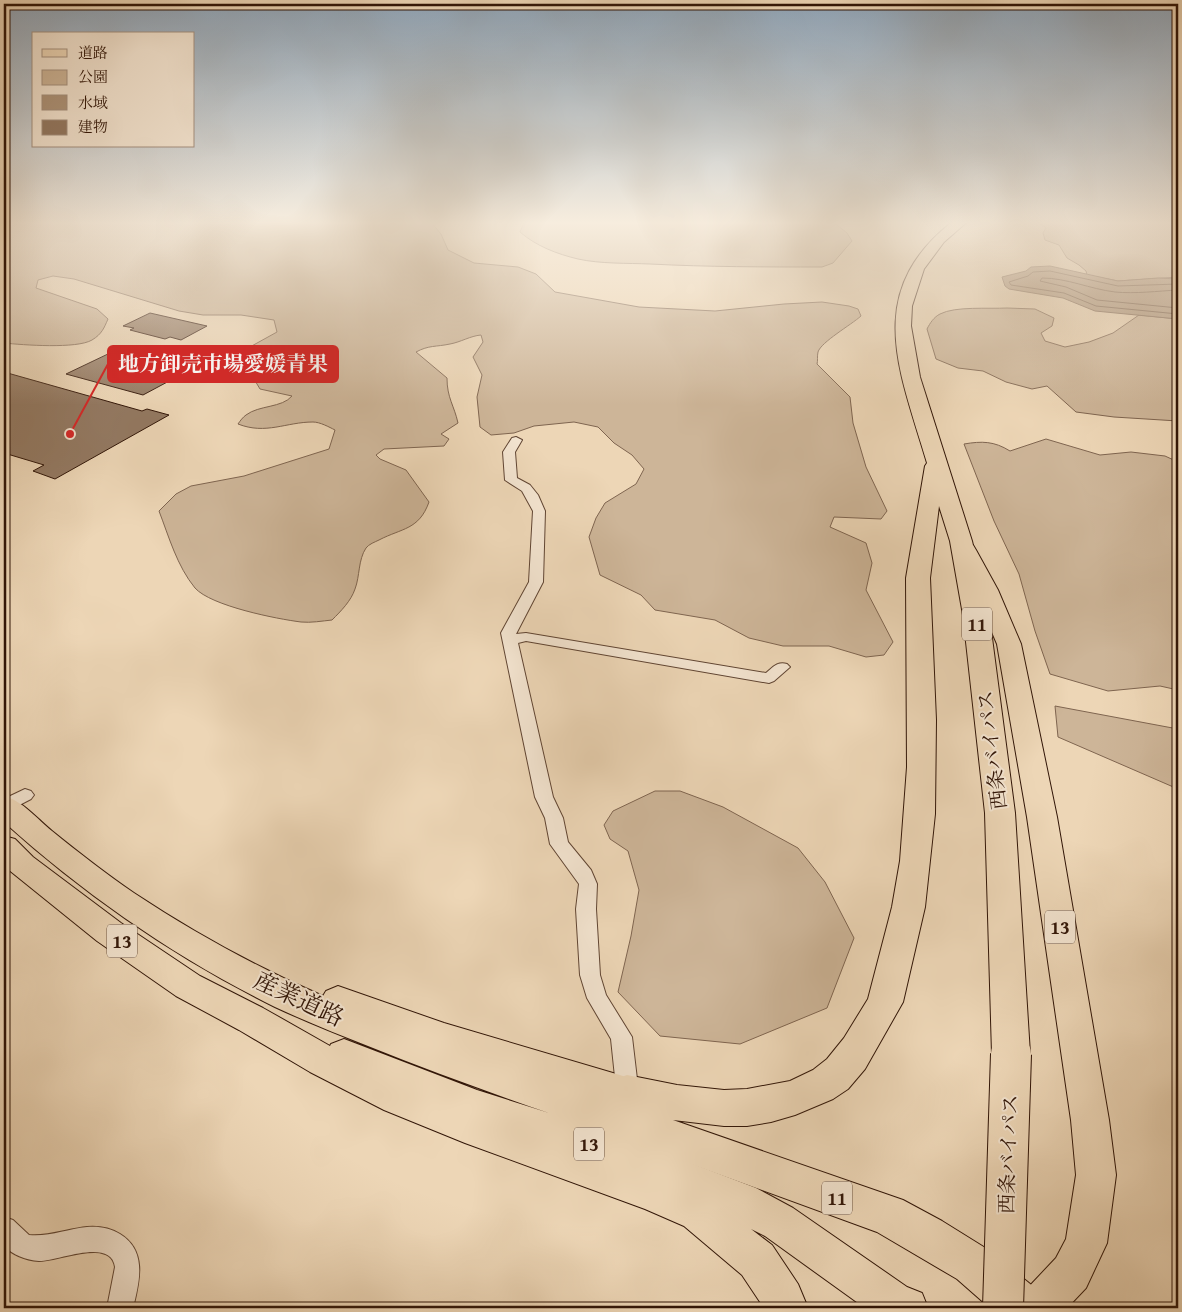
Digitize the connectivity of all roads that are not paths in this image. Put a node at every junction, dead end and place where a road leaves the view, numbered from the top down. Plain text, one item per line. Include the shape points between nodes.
1 (912, 283) edge
2 (516, 440) dead end
3 (936, 461) junction
4 (960, 541) junction
5 (510, 640) junction
6 (782, 667) dead end
7 (9, 804) edge
8 (4, 847) edge
9 (632, 1141) junction
10 (4, 1229) edge
11 (120, 1308) edge
12 (787, 1308) edge
13 (907, 1308) edge
14 (1003, 1308) edge
15 (1024, 1308) edge
16 (1038, 1308) edge

1 - 3 highway, 西条バイパス / 11 via 904,306 903,326 911,377
2 - 5 street via 509,452 511,480 526,488 539,510 536,582 508,633
3 - 4 highway, 西条バイパス / 11
3 - 9 highway, 11 via 918,578 923,779 919,841 904,929 885,1002 851,1061 820,1087 780,1102 736,1110 697,1107
4 - 14 highway, 西条バイパス / 11, bridge via 976,615 1000,813 1011,1054
4 - 16 main road, 13 via 1009,644 1042,817 1096,1175 1086,1243 1071,1273
5 - 6 street via 526,637 769,678
5 - 9 street via 544,798 554,818 556,836 588,884 586,909 590,975 597,998 622,1037
7 - 9 main road, 産業道路 / 13 via 42,839 122,901 212,956 243,972 323,996 444,1039
8 - 9 main road, 産業道路 / 13 via 109,932 188,986 397,1098 465,1125
9 - 12 main road, 13 via 698,1212 757,1260
9 - 13 main road, 13 via 779,1222 894,1303
9 - 15 highway, 11 via 888,1216 972,1264
10 - 11 street via 26,1247 32,1248 51,1248 96,1239 114,1243 127,1259 126,1284

